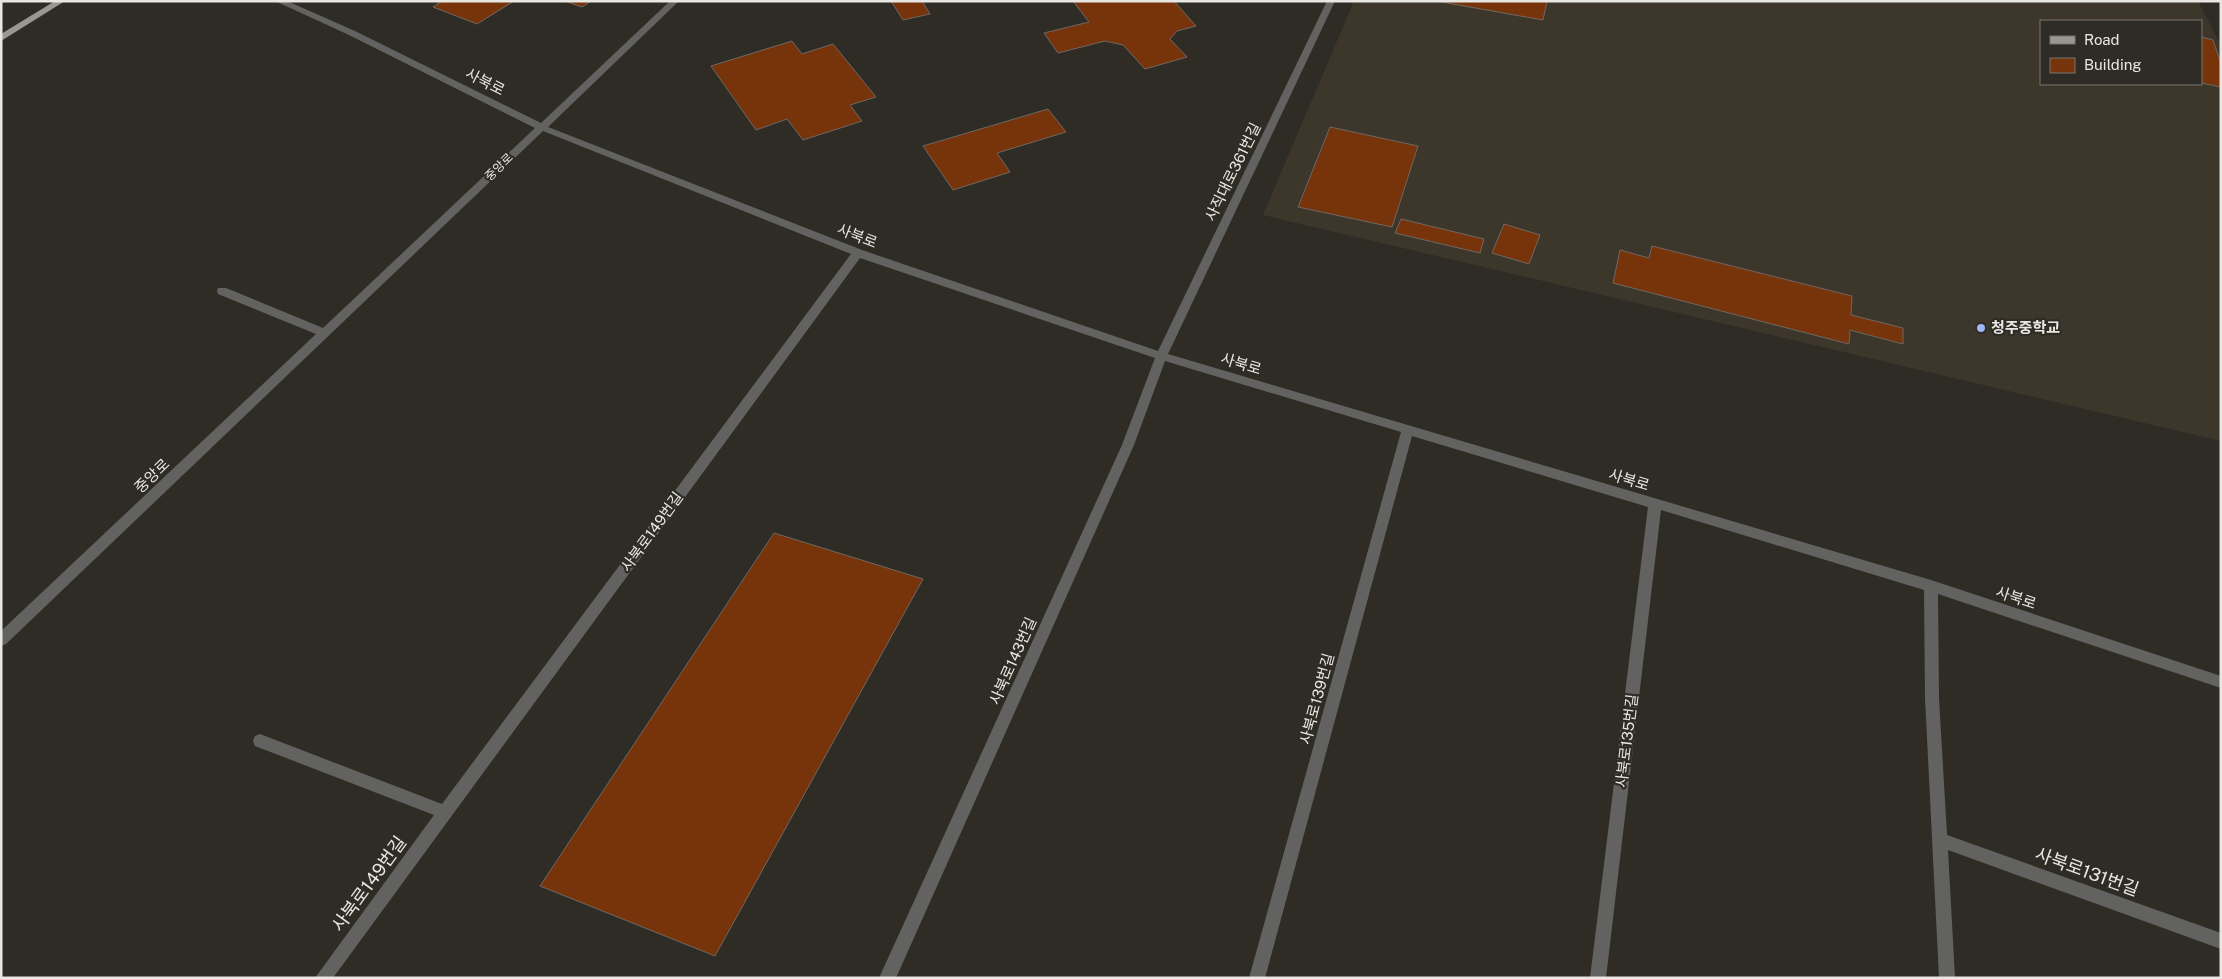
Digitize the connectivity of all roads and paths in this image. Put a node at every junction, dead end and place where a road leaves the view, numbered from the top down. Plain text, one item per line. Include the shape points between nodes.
1 (61, 1) edge
2 (279, 1) edge
3 (675, 1) edge
4 (1331, 1) edge
5 (1, 38) edge
6 (541, 127) junction
7 (858, 253) junction
8 (222, 291) dead end
9 (324, 333) junction
10 (1161, 356) junction
11 (1408, 430) junction
12 (1655, 504) junction
13 (1931, 586) junction
14 (1, 640) edge
15 (2221, 682) edge
16 (260, 741) dead end
17 (446, 812) junction
18 (1940, 840) junction
19 (2221, 941) edge
20 (323, 978) edge
21 (887, 978) edge
22 (1257, 978) edge
23 (1598, 978) edge
24 (1947, 978) edge

1 - 5 main road
2 - 6 street, 사북로 via 352,33
3 - 6 street, 중앙로
4 - 10 street, 사직대로361번길
6 - 7 street, 사북로
6 - 9 street, 중앙로
7 - 10 street, 사북로
7 - 17 street, 사북로149번길
8 - 9 street
9 - 14 street, 중앙로
10 - 11 street, 사북로
10 - 21 street, 사북로143번길 via 1128,445
11 - 12 street, 사북로
11 - 22 street, 사북로139번길
12 - 13 street, 사북로
12 - 23 street, 사북로135번길
13 - 15 street, 사북로
13 - 18 street via 1932,698
16 - 17 street
17 - 20 street, 사북로149번길
18 - 19 street, 사북로131번길
18 - 24 street

